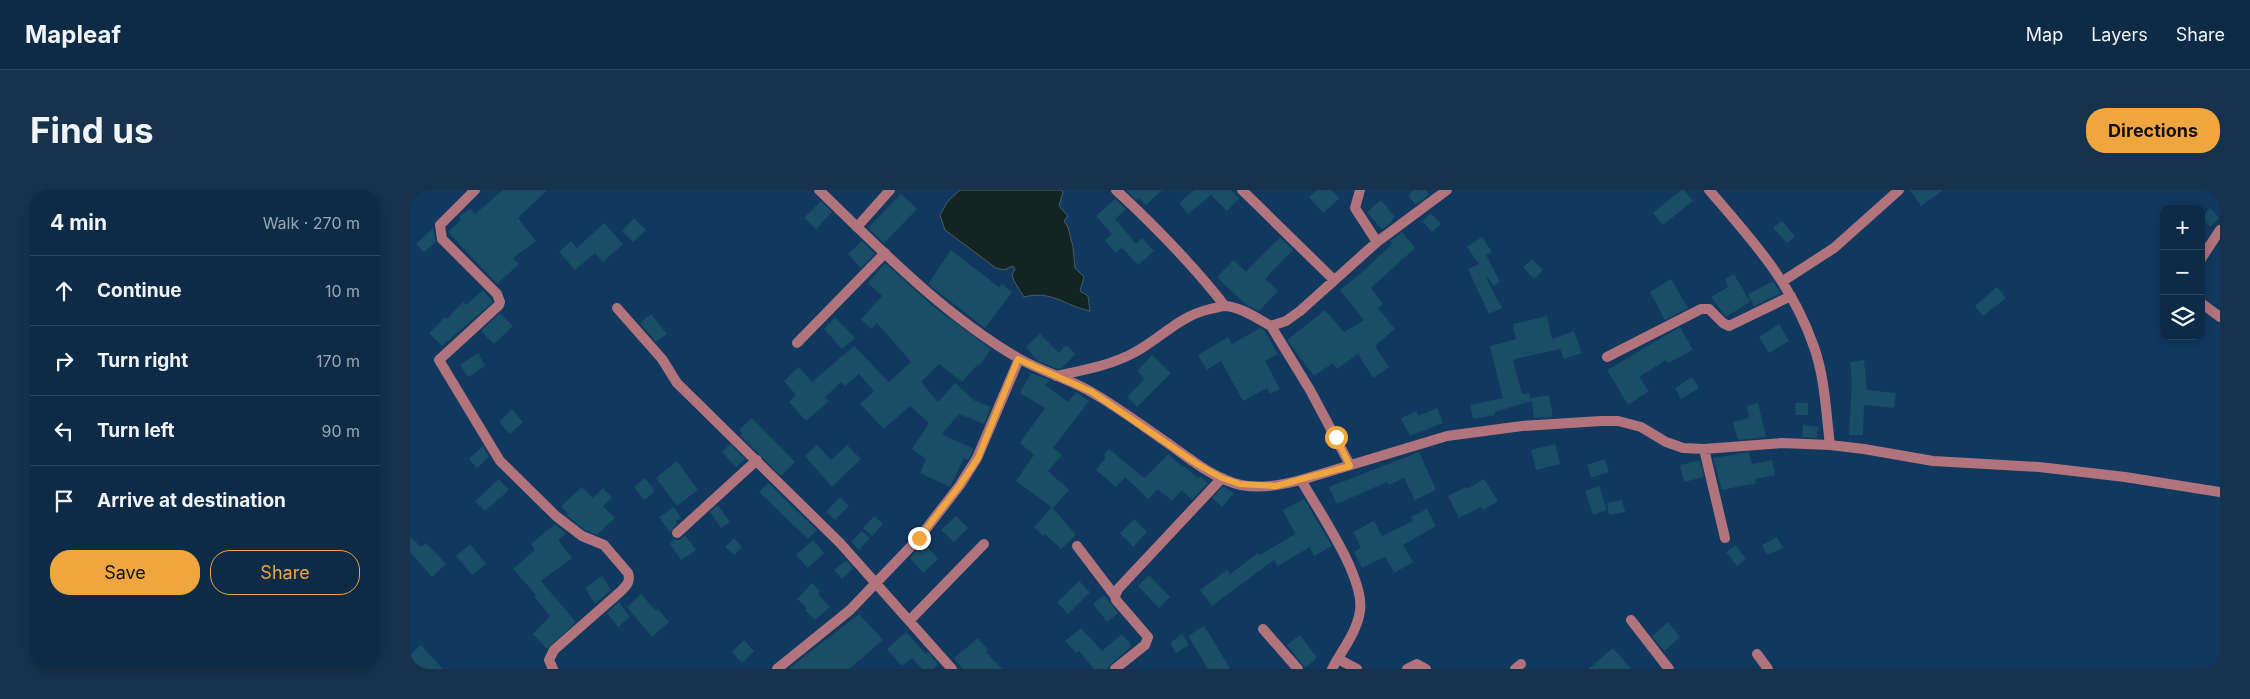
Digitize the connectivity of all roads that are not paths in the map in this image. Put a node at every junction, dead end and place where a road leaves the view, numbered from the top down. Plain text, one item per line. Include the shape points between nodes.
1 (475, 190) edge
2 (818, 190) edge
3 (890, 190) edge
4 (1116, 190) edge
5 (1242, 190) edge
6 (1360, 190) edge
7 (1447, 190) edge
8 (1708, 190) edge
9 (1899, 190) edge
10 (857, 227) junction
11 (2220, 230) edge
12 (1377, 242) junction
13 (885, 253) junction
14 (2205, 254) edge
15 (1334, 280) junction
16 (1784, 281) junction
17 (1791, 296) junction
18 (1225, 306) junction
19 (2205, 306) edge
20 (617, 308) dead end
21 (2220, 318) edge
22 (1271, 326) junction
23 (797, 342) dead end
24 (1607, 357) dead end
25 (1018, 359) junction
26 (1056, 376) junction
27 (1830, 445) junction
28 (1704, 449) junction
29 (756, 460) junction
30 (1350, 466) junction
31 (1222, 478) junction
32 (1301, 480) junction
33 (2220, 492) edge
34 (677, 533) dead end
35 (1725, 538) dead end
36 (984, 544) dead end
37 (1077, 546) dead end
38 (876, 584) junction
39 (1115, 596) junction
40 (910, 620) junction
41 (1631, 620) dead end
42 (1263, 629) dead end
43 (1757, 654) dead end
44 (1338, 659) junction
45 (550, 668) edge
46 (778, 669) edge
47 (952, 669) edge
48 (1115, 669) edge
49 (1298, 669) edge
50 (1332, 669) edge
51 (1357, 669) edge
52 (1407, 669) edge
53 (1426, 669) edge
54 (1668, 669) edge
55 (1768, 669) edge

1 - 45 street via 440,224 442,239 497,294 500,302 439,360 500,461 556,516 582,536 604,545 629,578 620,592 554,650 550,655
2 - 10 street
3 - 10 street
4 - 18 street via 1171,243
5 - 15 street
6 - 12 street via 1355,208
7 - 12 street
8 - 16 street
9 - 16 street via 1834,248
10 - 13 street
11 - 14 street
12 - 15 street
13 - 23 street
13 - 25 street via 958,317
15 - 22 street via 1300,312
16 - 17 street
17 - 24 street via 1729,326 1709,309 1702,309
17 - 27 street via 1814,348
18 - 22 street
18 - 26 street via 1204,310 1178,321 1138,351 1122,358
19 - 21 street
20 - 29 street via 662,359 677,383
22 - 30 street via 1310,390
25 - 26 street
25 - 38 street via 970,471 919,538
26 - 31 street via 1092,392
27 - 28 street via 1782,443
27 - 33 street via 1933,461 2039,467
28 - 30 street via 1683,448 1641,427 1618,421 1585,421 1447,436
28 - 35 street
29 - 34 street
29 - 38 street via 840,543
30 - 32 street
31 - 32 street via 1257,487
31 - 39 street
32 - 44 street via 1352,569 1357,585 1360,610 1354,630
36 - 40 street
37 - 39 street
38 - 40 street
38 - 46 street via 844,616
39 - 48 street via 1148,637 1145,646
40 - 47 street
41 - 54 street
42 - 49 street
43 - 55 street
44 - 50 street
44 - 51 street
52 - 53 street via 1417,664

